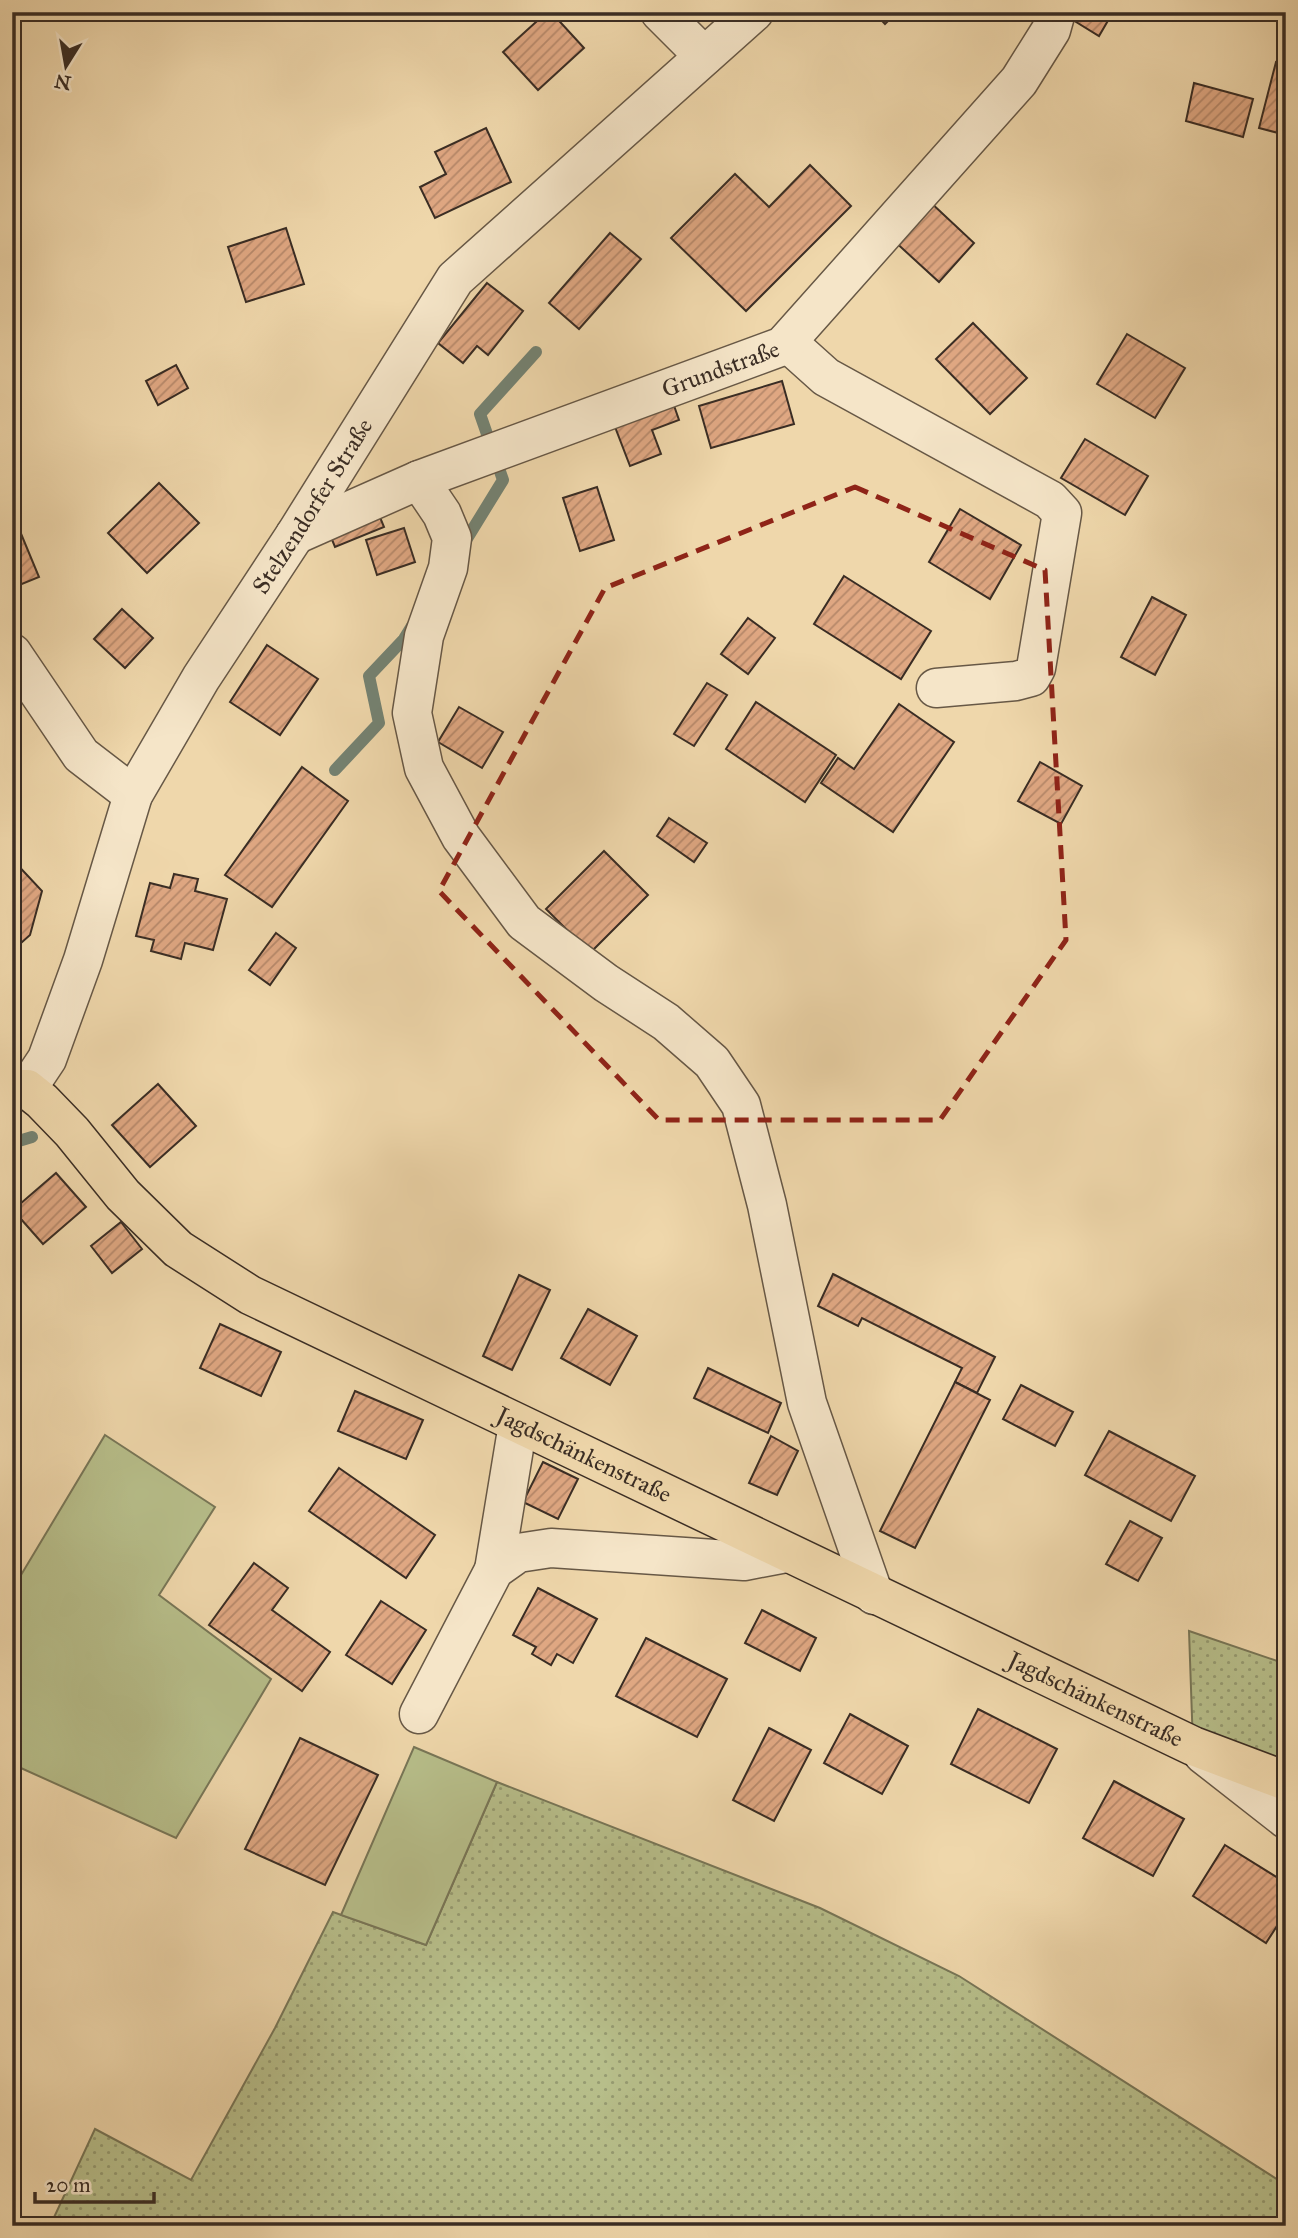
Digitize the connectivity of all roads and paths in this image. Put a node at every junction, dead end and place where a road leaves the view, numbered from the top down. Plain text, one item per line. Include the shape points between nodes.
1 (660, 12) edge
2 (754, 12) edge
3 (1056, 12) edge
4 (704, 56) junction
5 (787, 342) junction
6 (419, 480) junction
7 (295, 535) junction
8 (12, 653) edge
9 (936, 688) dead end
10 (133, 795) junction
11 (20, 1089) edge
12 (518, 1424) junction
13 (786, 1553) junction
14 (494, 1570) junction
15 (874, 1595) junction
16 (419, 1714) dead end
17 (1193, 1746) junction
18 (1286, 1781) edge
19 (1286, 1819) edge

1 - 4 street
2 - 4 street, Stelzendorfer Straße
3 - 5 street, Grundstraße via 1051,30 1019,81
4 - 7 street, Stelzendorfer Straße via 455,279
5 - 6 street, Grundstraße
5 - 9 street via 826,377 1050,500 1062,513 1031,677
6 - 7 street, Grundstraße
6 - 15 street via 453,538 448,568 424,636 412,713 424,768 461,838 524,922 666,1023 712,1062 741,1105 767,1205 807,1403
7 - 10 street, Stelzendorfer Straße via 201,678
8 - 10 street via 81,755
10 - 11 street, Stelzendorfer Straße via 83,960 47,1059
11 - 12 main road, Jagdschänkenstraße via 42,1101 123,1195 178,1249 250,1295
12 - 13 main road, Jagdschänkenstraße
12 - 14 street
13 - 14 street via 744,1561 551,1548 518,1553
13 - 15 main road, Jagdschänkenstraße
14 - 16 street
15 - 17 main road, Jagdschänkenstraße
17 - 18 main road, Jagdschänkenstraße
17 - 19 street, Jagdschänkenstraße

